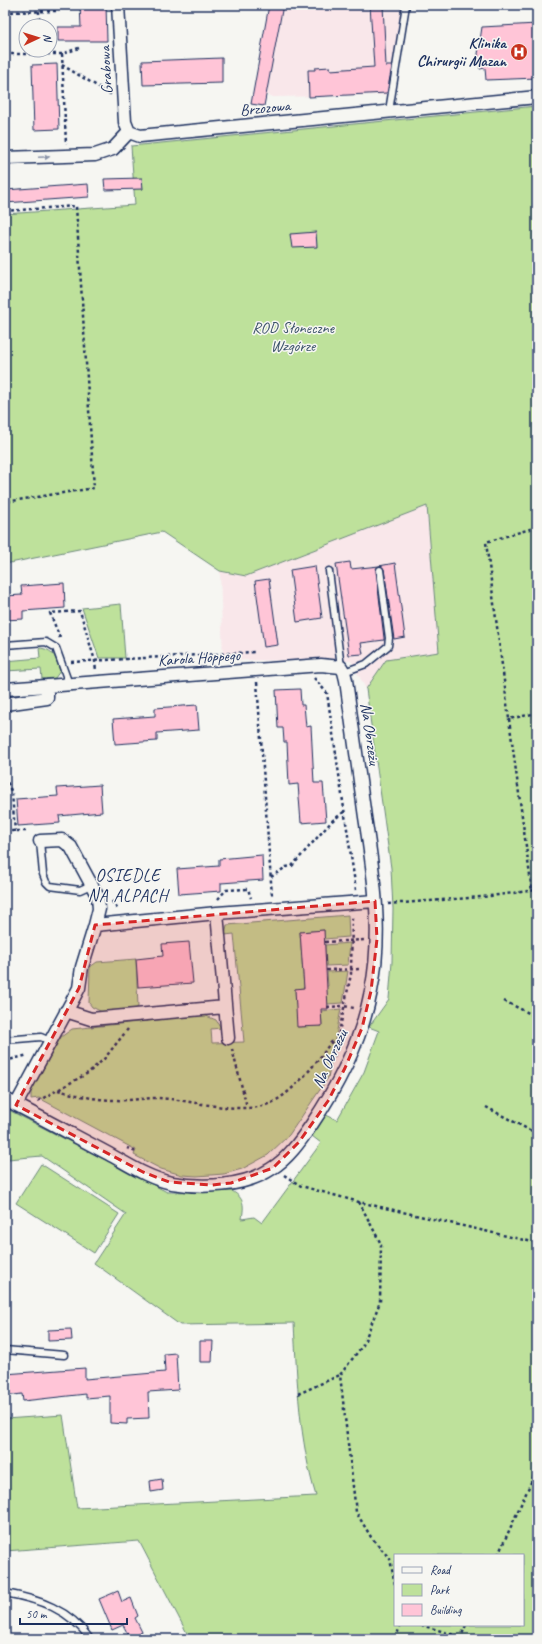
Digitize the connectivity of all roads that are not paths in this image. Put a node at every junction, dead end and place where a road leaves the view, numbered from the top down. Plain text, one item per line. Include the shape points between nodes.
1 (118, 5) edge
2 (406, 5) edge
3 (537, 97) edge
4 (389, 111) junction
5 (129, 132) junction
6 (5, 158) edge
7 (380, 570) dead end
8 (329, 571) dead end
9 (5, 645) edge
10 (339, 668) junction
11 (70, 684) junction
12 (47, 686) junction
13 (5, 689) edge
14 (5, 704) edge
15 (40, 841) joint
16 (91, 885) junction
17 (376, 903) junction
18 (216, 907) junction
19 (95, 925) junction
20 (225, 1007) junction
21 (66, 1011) junction
22 (228, 1038) road end
23 (5, 1040) edge
24 (50, 1041) junction
25 (14, 1100) edge
26 (5, 1350) edge
27 (64, 1355) dead end
28 (5, 1593) edge
29 (90, 1639) edge

1 - 5 street, Grabowa via 125,122
2 - 4 lane
3 - 4 street, Brzozowa
4 - 5 street, Brzozowa via 140,136
6 -> 5 street via 95,155 113,149
7 - 10 lane via 388,646 366,664
8 - 10 lane
9 - 11 lane via 46,642 56,648
10 - 11 street, Karola Hoppego
10 - 17 street, Na Obrzeżu
11 - 12 street, Karola Hoppego
12 - 13 street, Karola Hoppego
12 - 14 street via 47,698
15 - 16 street via 62,840 71,847
15 - 16 lane via 43,874 50,886 80,890
16 - 19 street via 98,897 99,909
17 - 18 street via 273,908
17 - 25 street, Na Obrzeżu via 377,940 374,970 362,1028 328,1101 299,1142 273,1168 260,1175 231,1183 188,1185 169,1182 143,1172
18 - 19 street
18 - 20 street
19 - 21 street via 82,966 79,988
20 - 21 street via 92,1019
20 - 22 street
21 - 24 street
23 - 24 lane via 41,1037
24 - 25 street
26 - 27 lane
28 - 29 lane via 34,1598 54,1607 72,1618

